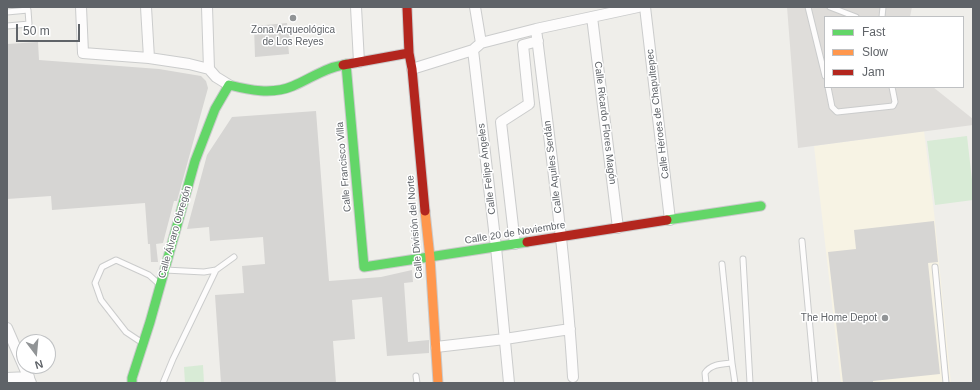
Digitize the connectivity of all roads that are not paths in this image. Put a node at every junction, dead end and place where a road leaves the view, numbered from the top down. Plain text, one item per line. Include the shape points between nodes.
1 (81, 7) edge
2 (146, 7) edge
3 (207, 7) edge
4 (356, 7) edge
5 (407, 7) edge
6 (475, 7) edge
7 (638, 7) edge
8 (645, 7) edge
9 (808, 7) edge
10 (830, 7) edge
11 (7, 12) edge
12 (853, 16) edge
13 (592, 17) junction
14 (7, 26) edge
15 (536, 29) junction
16 (538, 41) junction
17 (477, 46) junction
18 (409, 53) junction
19 (149, 58) junction
20 (359, 62) junction
21 (346, 64) junction
22 (209, 69) junction
23 (412, 69) junction
24 (824, 72) edge
25 (229, 85) junction
26 (828, 88) edge
27 (892, 88) edge
28 (761, 206) dead end
29 (670, 220) junction
30 (618, 228) junction
31 (561, 237) junction
32 (802, 241) dead end
33 (515, 244) junction
34 (496, 247) junction
35 (234, 257) dead end
36 (430, 258) junction
37 (743, 259) dead end
38 (722, 264) dead end
39 (364, 267) joint
40 (935, 267) dead end
41 (164, 270) junction
42 (216, 270) junction
43 (160, 285) junction
44 (7, 328) edge
45 (570, 329) junction
46 (505, 339) junction
47 (144, 344) junction
48 (436, 347) junction
49 (732, 363) junction
50 (416, 376) dead end
51 (573, 377) dead end
52 (7, 378) edge
53 (30, 380) edge
54 (132, 383) edge
55 (163, 383) edge
56 (417, 383) edge
57 (438, 383) edge
58 (508, 383) edge
59 (706, 383) edge
60 (735, 383) edge
61 (750, 383) edge
62 (815, 383) edge
63 (946, 383) edge

1 - 19 street via 83,53
2 - 19 street
3 - 22 street
4 - 20 street
5 - 18 street, Calle División del Norte
6 - 17 street, Calle Felipe Ángeles
7 - 13 street
8 - 29 street, Calle Héroes de Chapultepec
9 - 24 lane
10 - 12 lane
11 - 14 lane via 28,10 29,24
13 - 15 street
13 - 30 street, Calle Ricardo Flores Magón
15 - 16 street, Calle Aquiles Serdán
15 - 17 street
16 - 31 street, Calle Aquiles Serdán
16 - 33 street via 523,45 529,104 501,122
17 - 23 street
17 - 34 street, Calle Felipe Ángeles
18 - 20 street
18 - 23 street, Calle División del Norte
19 - 22 street
20 - 21 street
21 - 25 street via 332,67 291,87 272,91 249,90
21 - 39 street, Calle Francisco Villa
22 - 25 street
23 - 36 street, Calle División del Norte
25 - 41 street, Calle Álvaro Obregón via 215,109 194,161
26 - 27 lane via 832,106 837,112 893,106 895,102
28 - 29 street, Calle 20 de Noviembre
29 - 30 street, Calle 20 de Noviembre
30 - 31 street, Calle 20 de Noviembre
31 - 33 street, Calle 20 de Noviembre
31 - 45 street, Calle Aquiles Serdán
32 - 62 lane
33 - 34 street, Calle 20 de Noviembre
34 - 36 street, Calle 20 de Noviembre
34 - 46 street, Calle Felipe Ángeles
35 - 42 lane
36 - 39 street, Calle 20 de Noviembre
36 - 48 street, Calle División del Norte
37 - 61 lane
38 - 49 lane
40 - 63 lane
41 - 42 lane
41 - 43 street, Calle Álvaro Obregón
42 - 55 lane
43 - 47 street, Calle Álvaro Obregón
43 - 47 lane via 149,275 116,260 102,267 95,283 101,300 126,332
44 - 53 street
45 - 46 street
45 - 51 street, Calle Aquiles Serdán
46 - 48 street
46 - 58 street, Calle Felipe Ángeles
47 - 54 street, Calle Álvaro Obregón
48 - 57 street, Calle División del Norte
49 - 59 lane via 708,368 705,373
49 - 60 lane
50 - 56 lane
52 - 53 street

